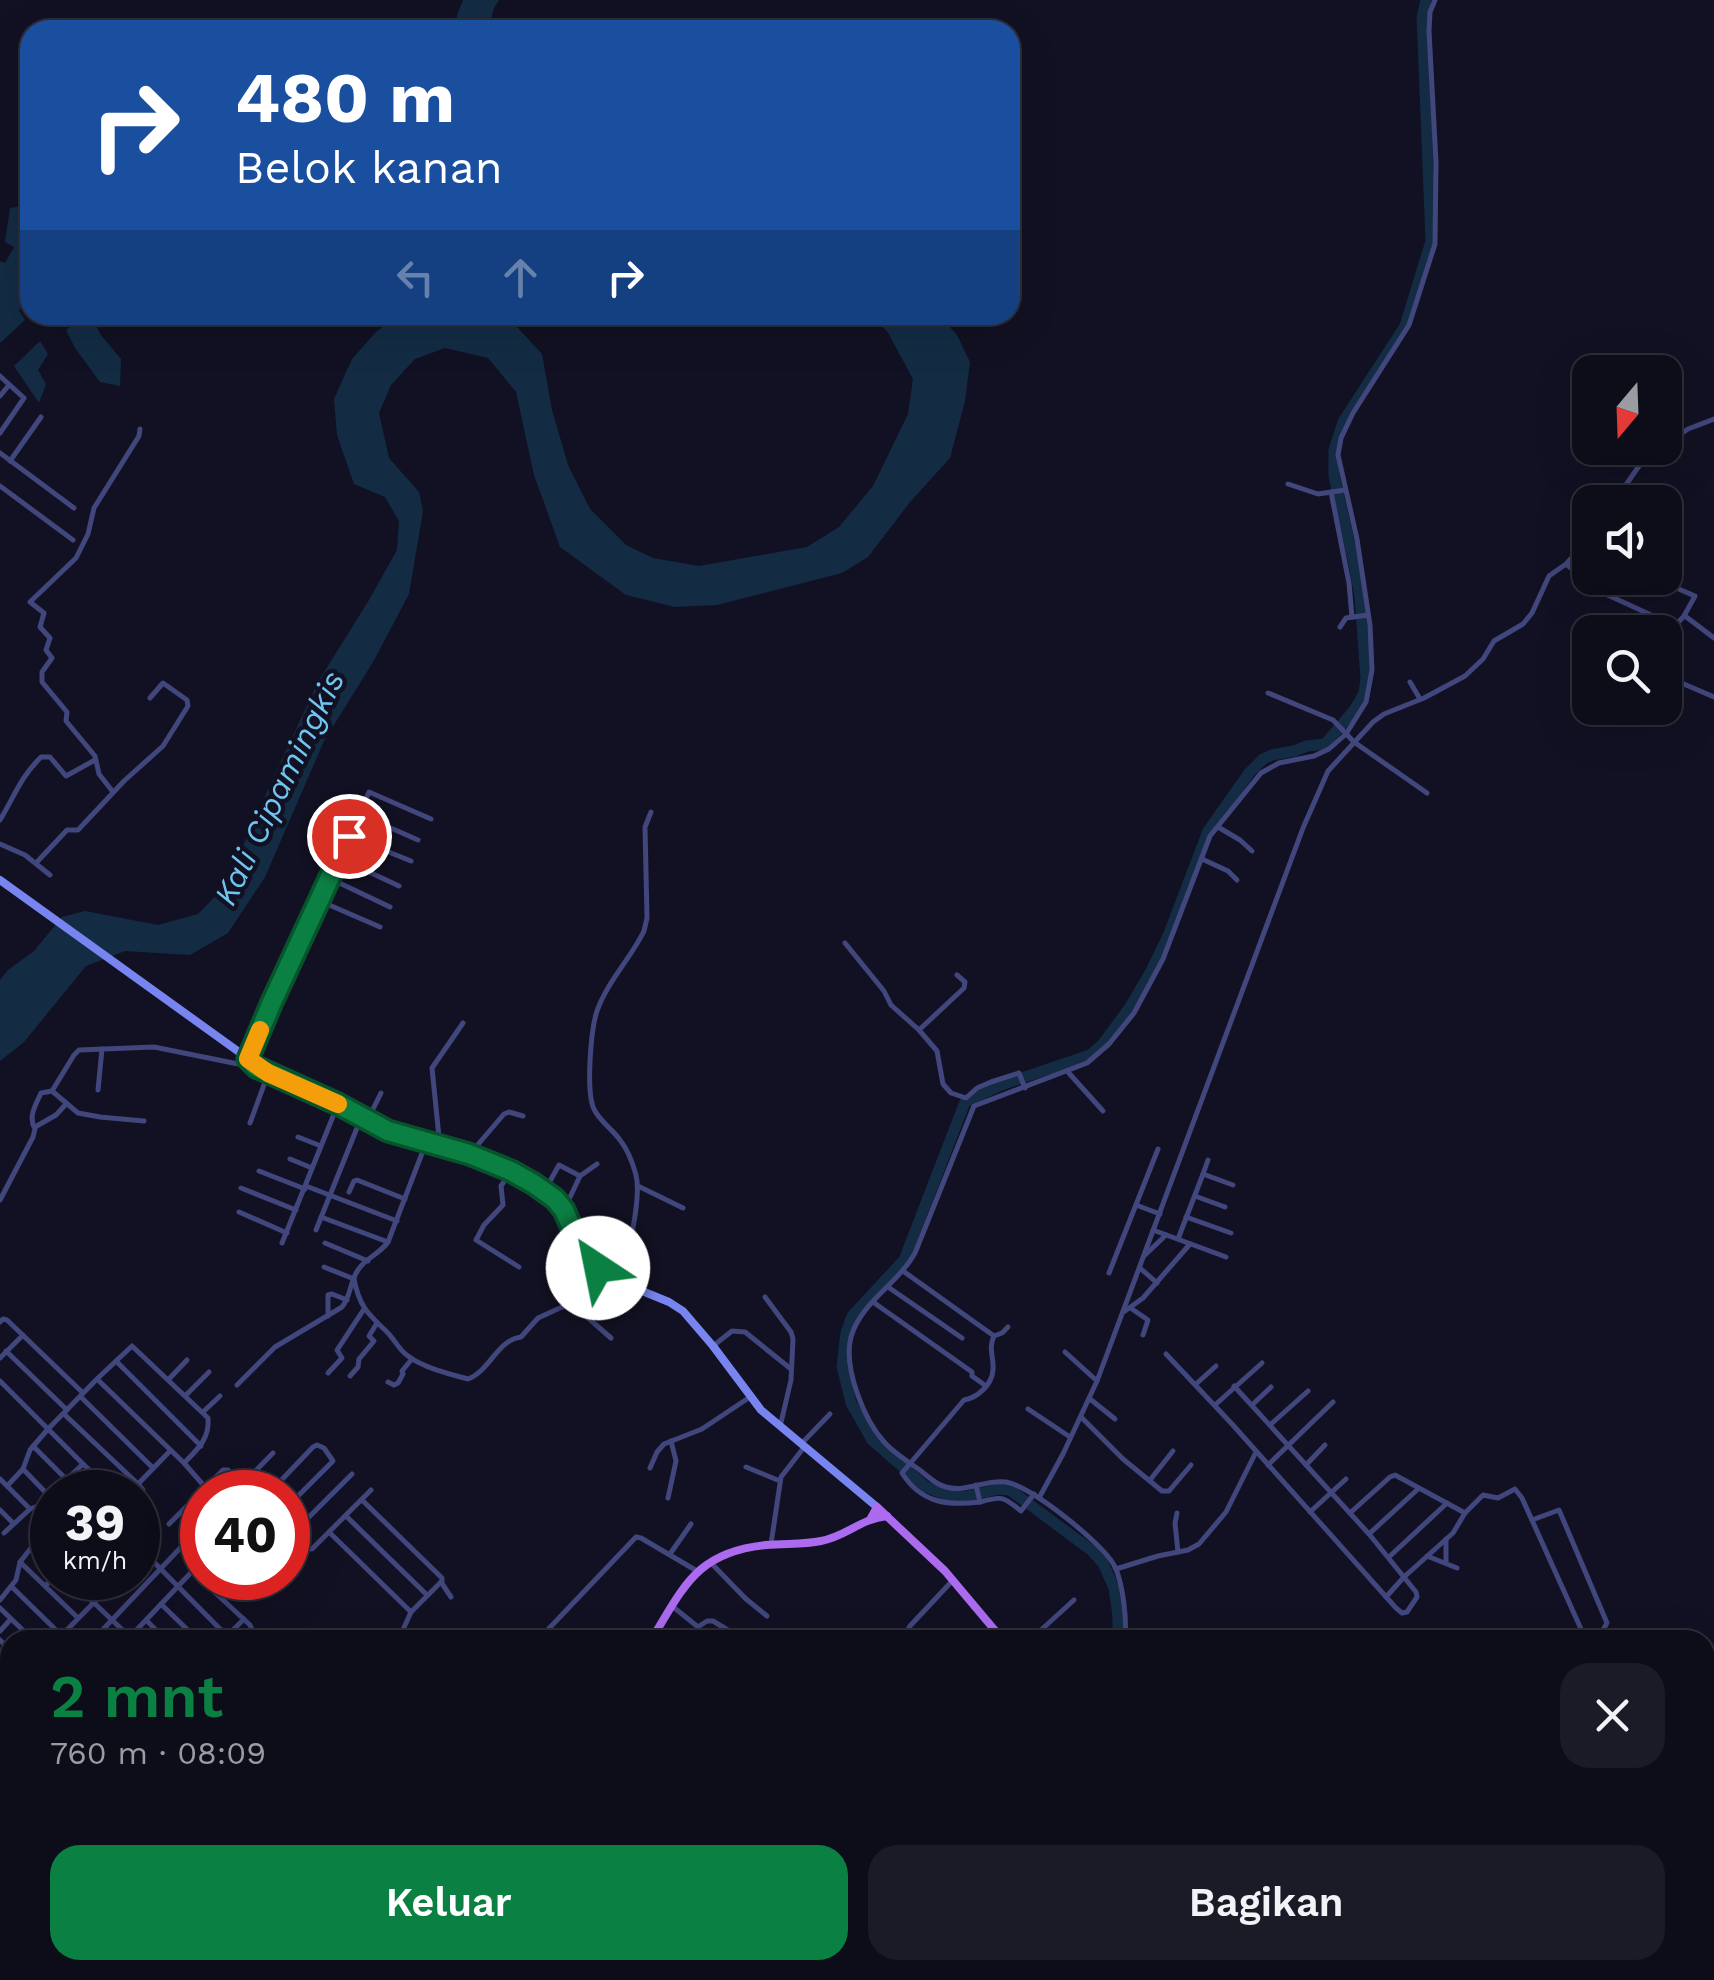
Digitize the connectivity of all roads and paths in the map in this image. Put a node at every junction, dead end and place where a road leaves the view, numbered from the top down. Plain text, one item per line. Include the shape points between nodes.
1 (1435, 0) edge
2 (0, 376) edge
3 (8, 385) junction
4 (0, 396) edge
5 (42, 416) dead end
6 (1714, 419) edge
7 (140, 429) dead end
8 (0, 433) edge
9 (1682, 433) edge
10 (0, 453) edge
11 (10, 461) junction
12 (1288, 484) dead end
13 (0, 486) edge
14 (1337, 491) junction
15 (74, 508) dead end
16 (74, 540) dead end
17 (1572, 558) edge
18 (1566, 564) junction
19 (1682, 589) edge
20 (1366, 615) junction
21 (1651, 615) edge
22 (1354, 616) junction
23 (1684, 616) joint
24 (1340, 626) dead end
25 (1714, 638) edge
26 (1410, 682) dead end
27 (1682, 684) edge
28 (1268, 693) dead end
29 (150, 698) dead end
30 (1714, 698) edge
31 (1420, 699) junction
32 (1342, 729) junction
33 (1354, 742) junction
34 (95, 760) junction
35 (114, 792) junction
36 (1427, 793) dead end
37 (651, 812) dead end
38 (359, 814) junction
39 (431, 819) dead end
40 (0, 820) edge
41 (1217, 826) junction
42 (349, 836) junction
43 (418, 840) dead end
44 (0, 844) edge
45 (1252, 851) dead end
46 (339, 858) junction
47 (1202, 858) junction
48 (410, 862) dead end
49 (36, 863) junction
50 (50, 875) dead end
51 (329, 878) junction
52 (0, 880) edge
53 (1236, 880) dead end
54 (399, 886) dead end
55 (320, 900) junction
56 (390, 907) dead end
57 (380, 927) dead end
58 (846, 942) dead end
59 (957, 975) dead end
60 (463, 1023) dead end
61 (919, 1030) junction
62 (102, 1048) junction
63 (248, 1059) junction
64 (256, 1067) junction
65 (1067, 1071) junction
66 (268, 1073) junction
67 (1024, 1085) junction
68 (52, 1090) junction
69 (98, 1090) dead end
70 (382, 1093) dead end
71 (66, 1104) junction
72 (338, 1104) junction
73 (1103, 1111) dead end
74 (522, 1116) dead end
75 (364, 1119) junction
76 (144, 1120) dead end
77 (250, 1123) dead end
78 (35, 1127) junction
79 (298, 1137) dead end
80 (426, 1143) junction
81 (321, 1146) junction
82 (440, 1147) junction
83 (1158, 1149) dead end
84 (469, 1154) junction
85 (290, 1159) dead end
86 (1208, 1160) dead end
87 (597, 1164) dead end
88 (312, 1168) junction
89 (259, 1171) dead end
90 (511, 1171) junction
91 (1203, 1174) junction
92 (580, 1176) junction
93 (1233, 1185) dead end
94 (638, 1186) junction
95 (306, 1187) junction
96 (241, 1188) dead end
97 (544, 1191) junction
98 (349, 1192) dead end
99 (330, 1195) junction
100 (1194, 1196) junction
101 (405, 1198) junction
102 (0, 1200) edge
103 (1136, 1205) junction
104 (683, 1208) dead end
105 (1224, 1208) dead end
106 (296, 1210) junction
107 (564, 1210) junction
108 (239, 1212) dead end
109 (1160, 1214) junction
110 (321, 1217) junction
111 (1186, 1217) junction
112 (397, 1220) junction
113 (316, 1230) dead end
114 (1153, 1230) junction
115 (287, 1233) junction
116 (1230, 1233) dead end
117 (1166, 1235) junction
118 (1178, 1239) junction
119 (388, 1242) junction
120 (282, 1243) dead end
121 (325, 1243) dead end
122 (1190, 1244) junction
123 (1143, 1257) junction
124 (1226, 1257) dead end
125 (368, 1260) junction
126 (324, 1267) dead end
127 (519, 1267) dead end
128 (1139, 1267) junction
129 (598, 1268) junction
130 (903, 1271) junction
131 (1109, 1273) dead end
132 (354, 1279) junction
133 (620, 1282) junction
134 (1157, 1282) junction
135 (888, 1287) junction
136 (766, 1297) dead end
137 (347, 1300) junction
138 (872, 1302) junction
139 (571, 1304) junction
140 (1131, 1308) junction
141 (364, 1309) junction
142 (1122, 1312) junction
143 (328, 1316) junction
144 (0, 1322) edge
145 (377, 1324) junction
146 (1008, 1327) dead end
147 (23, 1335) junction
148 (994, 1336) junction
149 (1142, 1336) dead end
150 (611, 1338) dead end
151 (962, 1338) dead end
152 (713, 1346) junction
153 (6, 1351) junction
154 (1065, 1352) dead end
155 (1166, 1354) dead end
156 (0, 1358) edge
157 (412, 1359) junction
158 (187, 1360) dead end
159 (116, 1361) junction
160 (1262, 1363) dead end
161 (1216, 1366) dead end
162 (792, 1370) junction
163 (209, 1372) dead end
164 (328, 1374) dead end
165 (350, 1376) dead end
166 (98, 1379) junction
167 (169, 1379) junction
168 (0, 1381) edge
169 (1096, 1381) junction
170 (388, 1382) dead end
171 (237, 1385) dead end
172 (1196, 1385) junction
173 (986, 1386) junction
174 (1234, 1386) junction
175 (1271, 1386) dead end
176 (1308, 1391) dead end
177 (82, 1394) junction
178 (186, 1395) junction
179 (220, 1396) dead end
180 (750, 1396) junction
181 (1089, 1398) junction
182 (1333, 1402) dead end
183 (1214, 1405) junction
184 (1252, 1405) junction
185 (1028, 1409) dead end
186 (65, 1412) junction
187 (203, 1412) junction
188 (830, 1414) dead end
189 (1081, 1417) junction
190 (1115, 1419) dead end
191 (1270, 1425) junction
192 (780, 1427) junction
193 (48, 1429) junction
194 (1070, 1437) junction
195 (671, 1441) junction
196 (803, 1444) junction
197 (1288, 1445) junction
198 (1325, 1445) dead end
199 (33, 1446) junction
200 (201, 1446) junction
201 (170, 1451) junction
202 (1173, 1451) dead end
203 (1256, 1452) junction
204 (273, 1453) dead end
205 (184, 1463) junction
206 (83, 1464) junction
207 (1268, 1465) junction
208 (1306, 1465) junction
209 (1191, 1466) dead end
210 (746, 1467) dead end
211 (907, 1467) junction
212 (154, 1468) joint
213 (650, 1468) dead end
214 (23, 1469) junction
215 (57, 1470) edge
216 (76, 1470) edge
217 (89, 1470) edge
218 (124, 1470) edge
219 (191, 1470) edge
220 (257, 1470) edge
221 (292, 1470) edge
222 (352, 1474) dead end
223 (30, 1476) edge
224 (0, 1478) edge
225 (1346, 1479) dead end
226 (1150, 1480) junction
227 (780, 1482) junction
228 (310, 1484) edge
229 (7, 1486) junction
230 (976, 1487) junction
231 (1418, 1489) junction
232 (371, 1490) dead end
233 (1332, 1494) junction
234 (668, 1498) dead end
235 (1034, 1498) junction
236 (362, 1500) junction
237 (980, 1501) junction
238 (1447, 1503) junction
239 (877, 1507) junction
240 (30, 1509) joint
241 (0, 1510) edge
242 (1310, 1512) junction
243 (180, 1513) edge
244 (310, 1513) edge
245 (1177, 1513) dead end
246 (1350, 1513) junction
247 (1465, 1513) junction
248 (346, 1516) junction
249 (887, 1516) junction
250 (871, 1518) junction
251 (1532, 1520) junction
252 (13, 1523) junction
253 (169, 1524) dead end
254 (690, 1524) dead end
255 (329, 1532) junction
256 (4, 1533) dead end
257 (1369, 1534) junction
258 (1446, 1539) junction
259 (770, 1544) junction
260 (30, 1549) edge
261 (180, 1549) edge
262 (310, 1550) edge
263 (1178, 1552) junction
264 (670, 1554) junction
265 (1427, 1556) junction
266 (1389, 1557) junction
267 (20, 1562) junction
268 (710, 1562) junction
269 (1446, 1564) junction
270 (1457, 1568) dead end
271 (1116, 1569) junction
272 (160, 1570) joint
273 (30, 1572) edge
274 (696, 1572) junction
275 (1404, 1577) junction
276 (953, 1580) junction
277 (441, 1582) junction
278 (180, 1585) edge
279 (12, 1587) junction
280 (177, 1588) junction
281 (427, 1595) junction
282 (1386, 1596) junction
283 (451, 1597) dead end
284 (0, 1600) edge
285 (59, 1600) edge
286 (131, 1600) edge
287 (224, 1600) edge
288 (1074, 1600) dead end
289 (94, 1602) joint
290 (161, 1604) junction
291 (672, 1606) junction
292 (0, 1608) edge
293 (411, 1612) junction
294 (767, 1616) dead end
295 (78, 1618) junction
296 (244, 1618) junction
297 (12, 1619) junction
298 (112, 1620) junction
299 (146, 1620) junction
300 (0, 1630) edge
301 (24, 1630) edge
302 (52, 1630) edge
303 (67, 1630) edge
304 (102, 1630) edge
305 (121, 1630) edge
306 (138, 1630) edge
307 (156, 1630) edge
308 (188, 1630) edge
309 (217, 1630) edge
310 (233, 1630) edge
311 (252, 1630) edge
312 (403, 1630) edge
313 (548, 1630) edge
314 (657, 1630) edge
315 (728, 1630) edge
316 (907, 1630) edge
317 (994, 1630) edge
318 (1041, 1630) edge
319 (1125, 1630) edge
320 (1582, 1630) edge
321 (1603, 1630) edge

1 - 14 street via 1429,31 1435,244 1409,325 1341,438
2 - 3 street
3 - 4 street
3 - 8 street via 24,398
5 - 11 street
6 - 9 street
7 - 34 street via 94,508 82,549 30,602 44,612 40,626 50,638 46,650 52,658 42,682
10 - 11 street
11 - 15 street
12 - 14 street via 1308,492
13 - 16 street
14 - 20 street via 1357,539
14 - 22 street
17 - 18 street
18 - 21 street via 1599,591
18 - 31 street via 1549,576 1519,628 1494,642 1465,676
19 - 23 street via 1695,598
20 - 22 street
20 - 32 street via 1370,683 1361,713
22 - 24 street
23 - 25 street
26 - 31 street
27 - 30 street
28 - 32 street
29 - 35 street via 162,683 189,703 163,746
31 - 33 street via 1380,716
32 - 33 street
32 - 41 street via 1323,752 1267,768
33 - 36 street
33 - 109 street via 1328,770 1316,797
34 - 35 street
34 - 40 street via 66,776 50,757 41,757 20,780
35 - 49 street
37 - 94 street via 645,827 647,918 596,1014 591,1078 594,1111 622,1142
38 - 39 street via 368,792
38 - 42 street
38 - 43 street
41 - 45 street
41 - 47 street
42 - 46 street
42 - 48 street
44 - 49 street
46 - 51 street
46 - 54 street
47 - 53 street
47 - 65 street via 1169,947 1134,1013 1088,1063
49 - 50 street
51 - 55 street
51 - 56 street
52 - 63 street
55 - 57 street
55 - 63 street
58 - 61 street via 891,1006
59 - 61 street via 964,988
60 - 82 street via 432,1068
61 - 67 street via 937,1051 951,1093 966,1098 1020,1074
62 - 64 street via 166,1049
62 - 68 street via 74,1055
62 - 69 street
63 - 64 street
64 - 66 street
65 - 67 street
65 - 73 street
66 - 72 street
66 - 77 street
67 - 130 street via 974,1106
68 - 71 street
68 - 78 street via 41,1093 32,1115
70 - 75 street
71 - 76 street via 88,1116
71 - 78 street
72 - 75 street
72 - 81 street
74 - 84 street via 504,1114
75 - 80 street
75 - 99 street
78 - 102 street
79 - 81 street
80 - 82 street
80 - 101 street
81 - 88 street
82 - 84 street
83 - 103 street
84 - 90 street
85 - 88 street
86 - 91 street
87 - 92 street
88 - 95 street
89 - 95 street
90 - 97 street
90 - 127 street via 501,1186 503,1204 476,1240
91 - 93 street
91 - 100 street
92 - 97 street via 559,1165
92 - 107 street
94 - 104 street
94 - 133 street
95 - 99 street
95 - 106 street
96 - 106 street
97 - 107 street
98 - 101 street via 356,1180
99 - 110 street
99 - 112 street
100 - 105 street
100 - 111 street
101 - 112 street
103 - 109 street
103 - 131 street
106 - 115 street
107 - 129 street
108 - 115 street
109 - 114 street
110 - 113 street
110 - 119 street
111 - 116 street
111 - 118 street
112 - 119 street
114 - 117 street
114 - 123 street
115 - 120 street
117 - 118 street
117 - 123 street
118 - 122 street
119 - 125 street
121 - 125 street
122 - 124 street
122 - 134 street
123 - 128 street
125 - 132 street
126 - 132 street
128 - 134 street
128 - 142 street
129 - 133 street
129 - 139 street
130 - 135 street
130 - 148 street
132 - 137 street
132 - 141 street
133 - 152 street via 683,1311
134 - 140 street
135 - 138 street
135 - 151 street
136 - 162 street via 792,1332
137 - 143 street
137 - 143 street via 330,1294
138 - 173 street
138 - 211 street via 851,1336 851,1374 874,1429
139 - 150 street
139 - 157 street via 538,1318 468,1380
140 - 142 street
140 - 149 street via 1148,1320
141 - 145 street
141 - 164 street
142 - 169 street
143 - 171 street via 275,1346
144 - 147 street via 6,1319
145 - 157 street
145 - 165 street via 374,1341
146 - 148 street
147 - 153 street
147 - 177 street
148 - 173 street via 993,1374
152 - 162 street via 732,1331 744,1332
152 - 180 street
153 - 156 street
153 - 186 street
154 - 169 street
155 - 172 street
157 - 170 street via 398,1383
158 - 167 street
159 - 166 street
159 - 167 street via 132,1346
159 - 200 street
160 - 174 street
161 - 172 street
162 - 192 street
163 - 178 street
166 - 177 street
166 - 201 street
167 - 178 street
168 - 193 street
169 - 181 street
172 - 183 street
173 - 211 street via 964,1400
174 - 183 street
174 - 184 street
175 - 184 street
176 - 191 street
177 - 186 street
177 - 212 street
178 - 187 street
179 - 187 street
180 - 192 street
180 - 195 street
181 - 189 street
181 - 190 street
182 - 197 street
183 - 203 street
184 - 191 street
185 - 194 street
186 - 193 street
186 - 218 street
187 - 200 street via 210,1423
188 - 196 street
189 - 194 street
189 - 226 street
191 - 197 street
192 - 196 street
193 - 199 street
193 - 206 street
194 - 235 street
195 - 213 street
195 - 234 street via 676,1461
196 - 227 street
196 - 239 street
197 - 207 street
197 - 208 street
198 - 208 street
199 - 214 street
199 - 215 street
200 - 205 street
201 - 205 street
201 - 212 street
202 - 226 street
203 - 207 street
203 - 263 street via 1217,1524 1199,1544
204 - 220 street
205 - 219 street
206 - 216 street
206 - 217 street
207 - 242 street
208 - 233 street
209 - 226 street via 1166,1492
210 - 227 street
211 - 230 street via 945,1487
211 - 237 street via 903,1476 928,1497 953,1505
214 - 223 street
214 - 229 street
221 - 228 street via 317,1445 324,1448 333,1461
222 - 244 street
224 - 229 street
225 - 233 street
227 - 259 street
229 - 240 street
230 - 235 street via 1006,1482
230 - 237 street
231 - 238 street
231 - 246 street via 1392,1476
231 - 257 street
232 - 236 street
233 - 242 street
233 - 246 street
235 - 237 street via 1020,1511 1000,1497
235 - 271 street via 1088,1536
236 - 248 street
236 - 277 street
238 - 247 street
238 - 266 street
239 - 249 main road
239 - 250 main road
240 - 252 street
241 - 252 street
242 - 282 street
243 - 253 street
245 - 263 street
246 - 257 street
247 - 251 street via 1483,1495 1498,1498 1514,1490
247 - 258 street
248 - 255 street
248 - 281 street
249 - 250 main road
249 - 276 main road
250 - 259 main road via 830,1539
251 - 320 street
251 - 321 street via 1558,1510 1607,1623
252 - 256 street
254 - 264 street
255 - 262 street
255 - 293 street
257 - 266 street
258 - 265 street
258 - 269 street
259 - 268 main road
260 - 267 street
261 - 272 street
263 - 271 street
264 - 274 street
264 - 313 street via 636,1538
265 - 269 street
265 - 275 street
266 - 275 street
267 - 273 street
267 - 279 street
268 - 274 main road
268 - 294 street
269 - 270 street
271 - 319 street
272 - 280 street
274 - 291 main road
275 - 282 street
275 - 282 street via 1417,1594 1406,1612
276 - 316 street
276 - 317 main road
277 - 281 street
277 - 283 street
278 - 280 street
279 - 284 street
279 - 302 street
280 - 290 street
280 - 309 street
281 - 293 street
285 - 295 street
286 - 298 street
287 - 296 street
288 - 318 street
289 - 295 street
289 - 298 street
290 - 299 street
290 - 308 street
291 - 314 main road
291 - 315 street via 698,1626 707,1620
292 - 297 street
293 - 312 street
295 - 303 street
296 - 310 street
296 - 311 street
297 - 300 street
297 - 301 street
298 - 304 street
298 - 305 street
299 - 306 street
299 - 307 street

